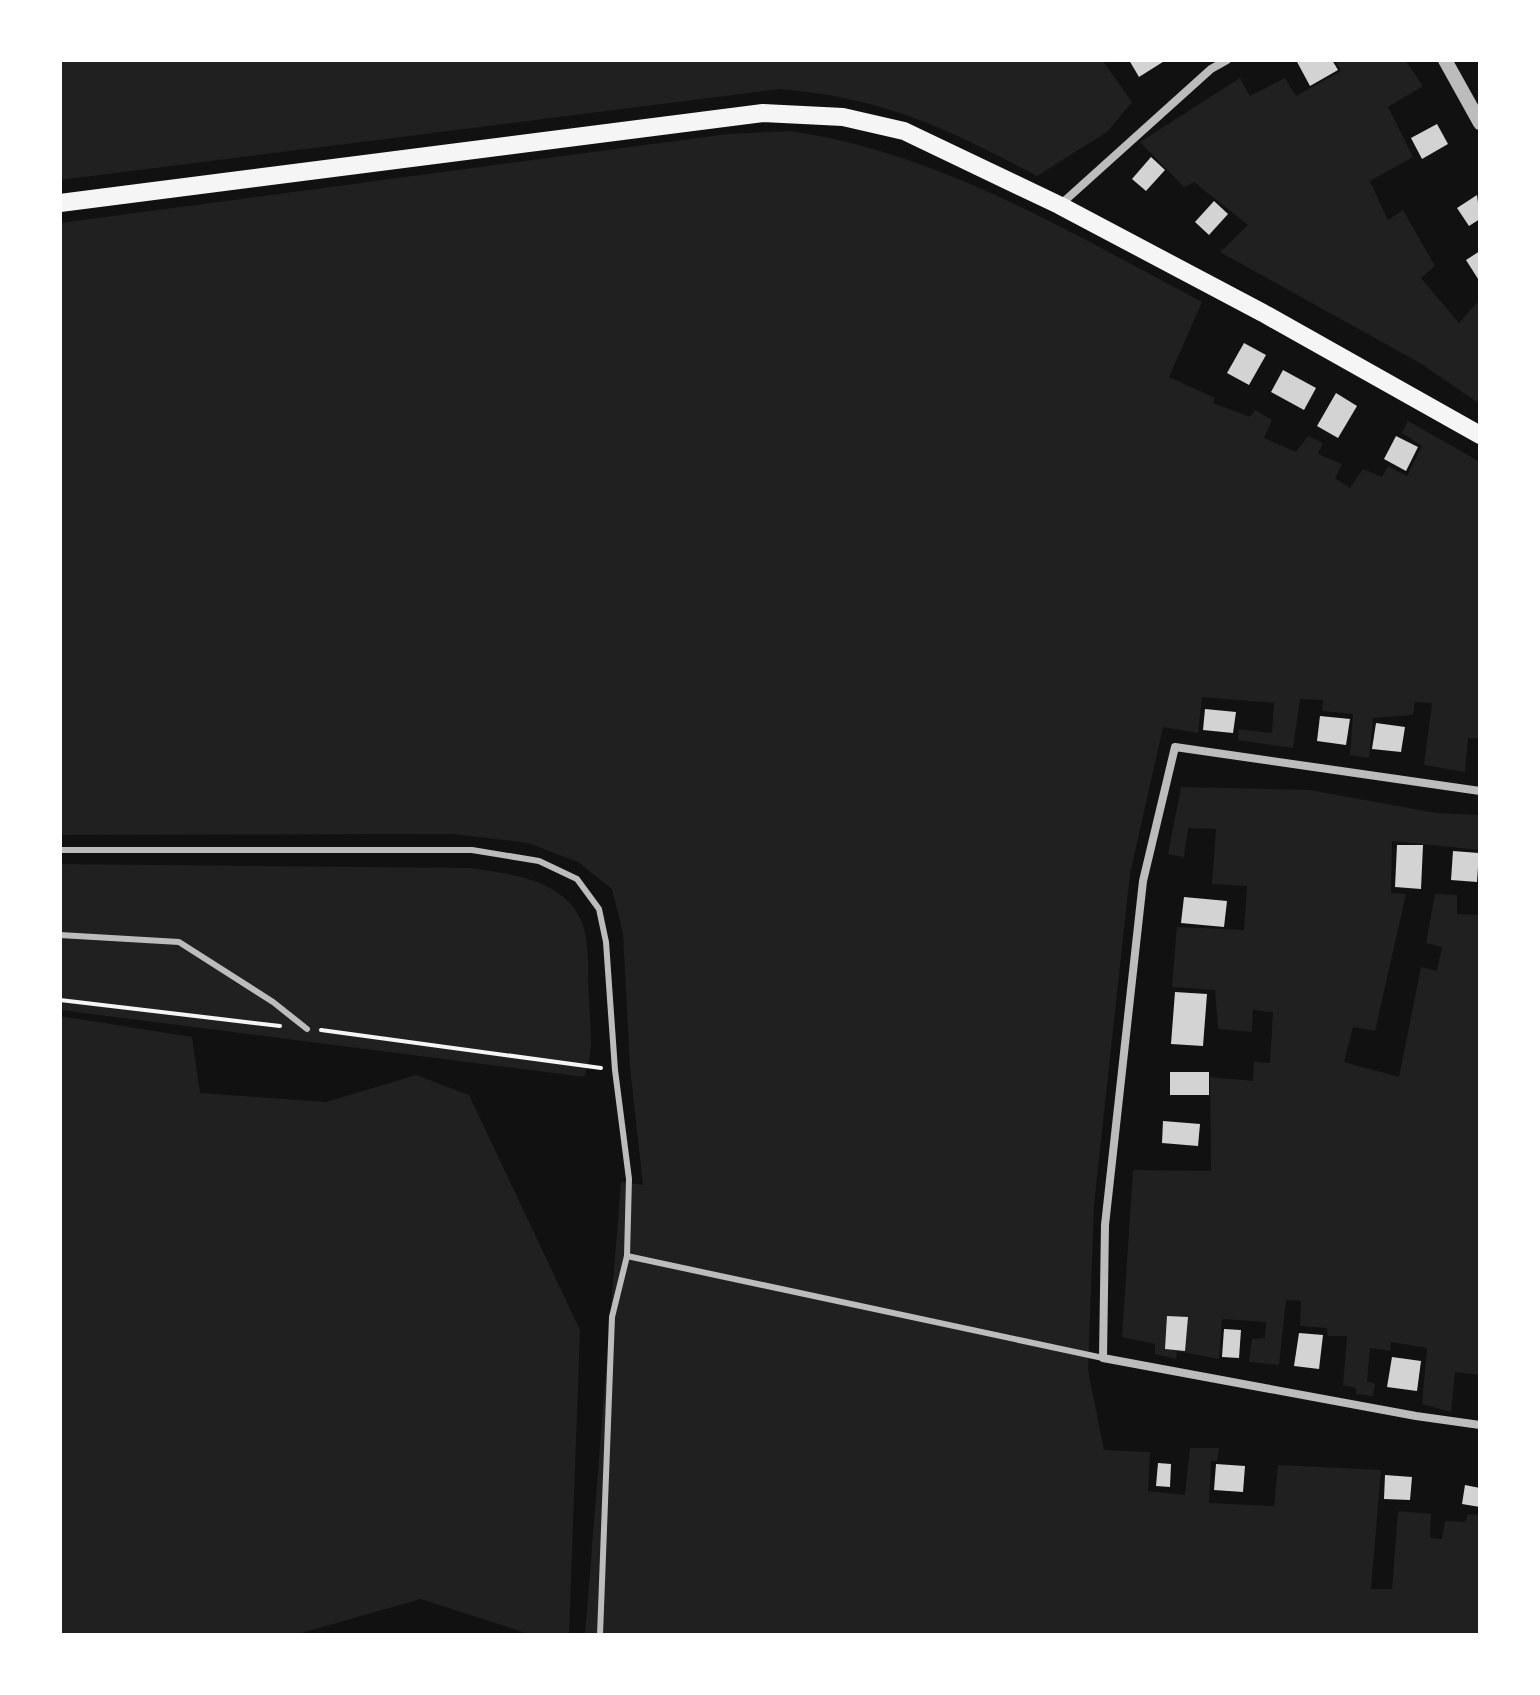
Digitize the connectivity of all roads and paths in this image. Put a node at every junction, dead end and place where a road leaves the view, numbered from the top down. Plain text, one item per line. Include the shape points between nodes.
1 (1227, 60) edge
2 (1445, 60) edge
3 (1480, 123) edge
4 (60, 203) edge
5 (1059, 205) junction
6 (1480, 435) edge
7 (1480, 791) edge
8 (60, 850) edge
9 (60, 935) edge
10 (60, 1000) edge
11 (307, 1029) junction
12 (615, 1070) junction
13 (627, 1256) junction
14 (1103, 1358) junction
15 (1480, 1425) edge
16 (600, 1635) edge

1 - 5 street
2 - 3 street
4 - 5 main road via 763,113 843,117 904,131
5 - 6 main road
7 - 14 street via 1175,747 1143,881 1105,1225
8 - 12 lane via 472,850 539,861 577,879 599,909
9 - 11 lane via 179,942
10 - 11 path
11 - 12 path
12 - 13 lane via 629,1179
13 - 14 lane
13 - 16 lane via 612,1317
14 - 15 street

